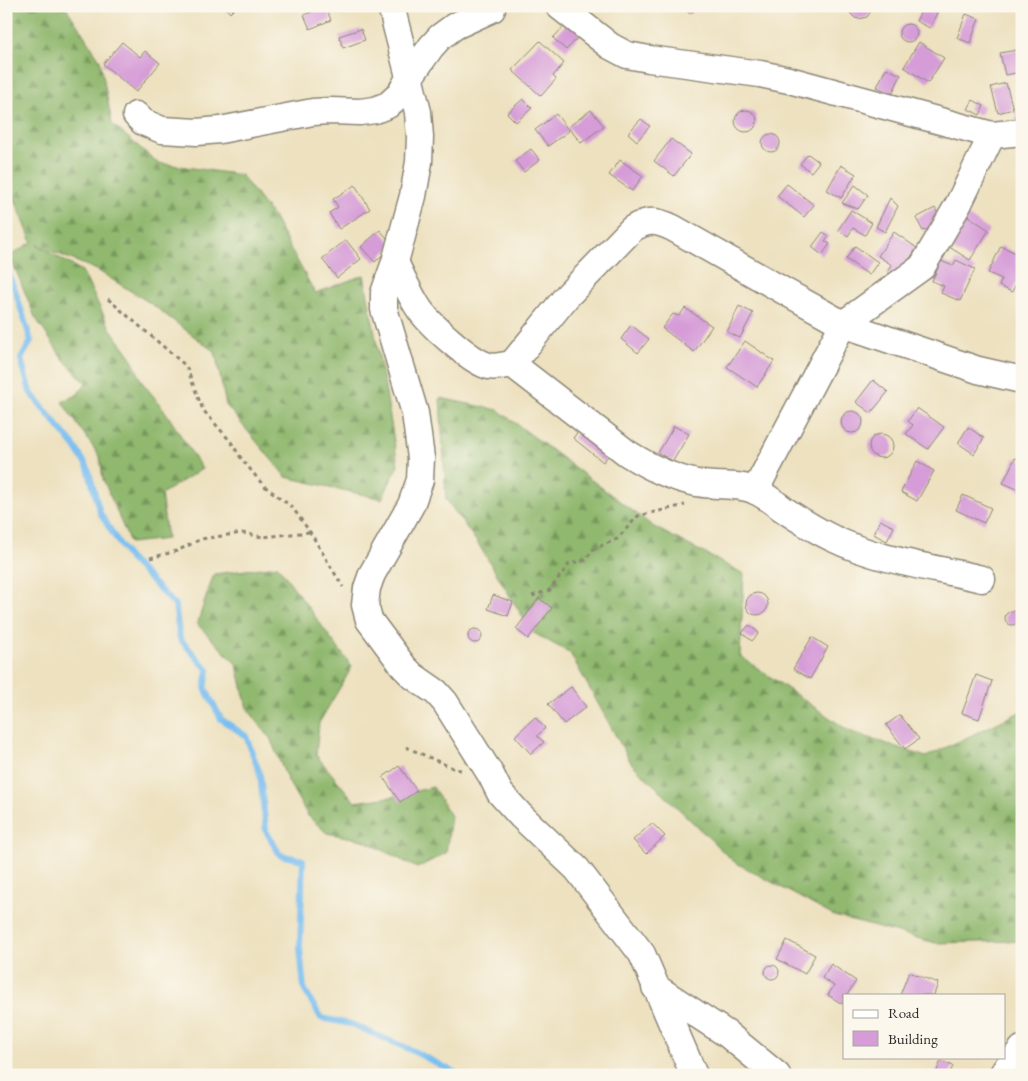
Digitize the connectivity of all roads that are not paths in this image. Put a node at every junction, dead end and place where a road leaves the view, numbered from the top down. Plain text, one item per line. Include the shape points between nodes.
1 (391, 6) edge
2 (559, 6) edge
3 (492, 7) edge
4 (410, 77) junction
5 (136, 115) dead end
6 (1022, 132) edge
7 (992, 135) junction
8 (395, 262) junction
9 (843, 324) junction
10 (512, 364) junction
11 (1022, 380) edge
12 (755, 491) junction
13 (982, 579) dead end
14 (655, 987) junction
15 (1022, 1049) edge
16 (694, 1075) edge
17 (777, 1075) edge
18 (1002, 1075) edge

1 - 4 street
2 - 7 street via 610,46 628,55 789,80
3 - 4 street via 440,37
4 - 5 street via 399,95 388,105 375,110 312,112 197,132 162,130 143,122
4 - 8 street via 418,112 419,162
6 - 7 street
7 - 9 street via 922,267
8 - 10 street via 418,308 433,326 481,364 491,367
8 - 14 street via 384,293 384,309 415,413 421,458 420,480 411,505 372,574 365,605 369,620 412,676 445,702 500,793 577,869 642,954
9 - 10 street via 662,222 651,221 632,229 573,290
9 - 11 street via 978,370
9 - 12 street
10 - 12 street via 628,453 659,471 698,483
12 - 13 street via 799,520 856,549
14 - 16 street
14 - 17 street via 727,1034
15 - 18 street

